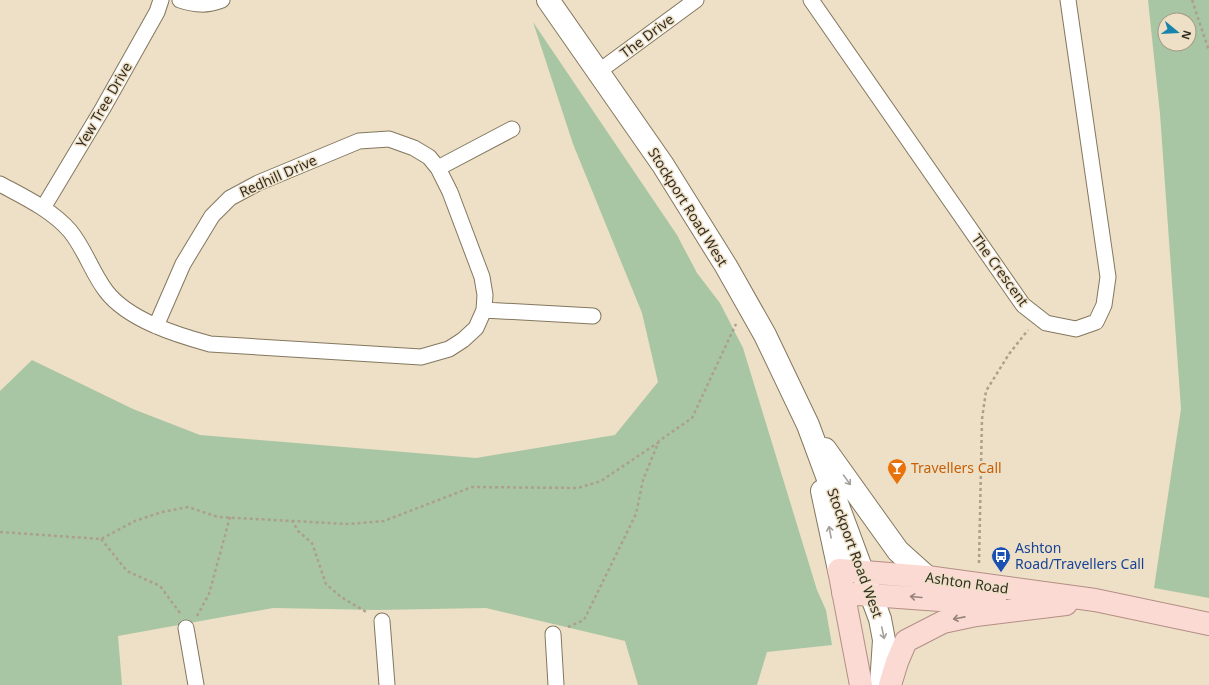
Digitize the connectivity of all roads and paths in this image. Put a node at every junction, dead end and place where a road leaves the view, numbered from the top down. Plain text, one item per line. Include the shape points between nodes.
1 (160, 0) edge
2 (180, 0) edge
3 (222, 0) edge
4 (548, 0) edge
5 (696, 0) edge
6 (812, 0) edge
7 (1068, 0) edge
8 (1192, 0) edge
9 (1209, 51) edge
10 (598, 72) junction
11 (512, 129) dead end
12 (438, 168) junction
13 (0, 184) edge
14 (43, 208) junction
15 (748, 305) junction
16 (484, 310) junction
17 (593, 316) dead end
18 (1039, 317) junction
19 (156, 326) junction
20 (808, 425) junction
21 (659, 442) junction
22 (230, 517) junction
23 (292, 520) junction
24 (0, 532) edge
25 (101, 539) junction
26 (839, 570) junction
27 (864, 572) junction
28 (927, 577) junction
29 (978, 584) junction
30 (844, 593) junction
31 (871, 594) junction
32 (1095, 600) junction
33 (1039, 608) junction
34 (1188, 618) junction
35 (1209, 620) edge
36 (382, 621) joint
37 (1209, 624) edge
38 (185, 625) junction
39 (553, 634) joint
40 (196, 685) edge
41 (387, 685) edge
42 (556, 685) edge
43 (861, 685) edge
44 (881, 685) edge
45 (890, 685) edge

1 - 14 street, Yew Tree Drive via 157,12 107,101
2 - 3 street via 199,5
4 - 10 main road, Stockport Road West
5 - 10 street, The Drive
6 - 18 street, The Crescent via 1023,305
7 - 18 street, The Crescent via 1108,277 1104,305 1096,322 1076,329 1046,323
8 - 9 path
10 - 15 main road, Stockport Road West via 663,165
11 - 12 street
12 - 16 street, Redhill Drive via 450,192 482,278
12 - 19 street, Redhill Drive via 429,157 414,148 389,139 359,141 258,183 230,198 212,216 183,264
13 - 14 street, Redhill Drive
14 - 19 street, Redhill Drive via 69,231 106,291 126,310
15 - 20 main road, Stockport Road West
15 - 21 path via 730,335 692,418
16 - 17 street
16 - 19 street, Redhill Drive via 476,328 464,340 450,349 420,357 210,344
18 - 29 path via 1009,354 986,391 982,419
26 -> 20 main road, Stockport Road West
20 - 27 main road, Stockport Road West
20 -> 28 main road, Stockport Road West via 898,551
21 - 23 path via 601,481 578,488 472,487 384,521 348,524
21 - 39 path via 643,480 636,514 584,620
22 - 23 path
22 - 25 path via 218,517 188,507 136,521
22 - 38 path via 209,594 196,617
23 - 36 path via 298,531 312,543 326,584 341,597
24 - 25 path
25 - 38 path via 128,571 160,586 179,610
26 - 27 main road, Ashton Road
26 - 30 main road, Stockport Road West
27 - 28 main road, Ashton Road
27 - 31 main road, Stockport Road West
28 - 29 main road, Ashton Road
29 - 32 main road, Ashton Road
30 - 31 main road, Ashton Road
30 - 43 main road, Stockport Road West
33 -> 31 main road, Ashton Road
31 -> 44 main road, Stockport Road West via 884,640
32 - 33 main road, Ashton Road
32 - 34 main road, Ashton Road
33 -> 45 main road, Ashton Road via 976,615 943,622 906,641
34 - 35 main road, Ashton Road
34 - 37 main road, Ashton Road
36 - 41 street
38 - 40 street
39 - 42 street

